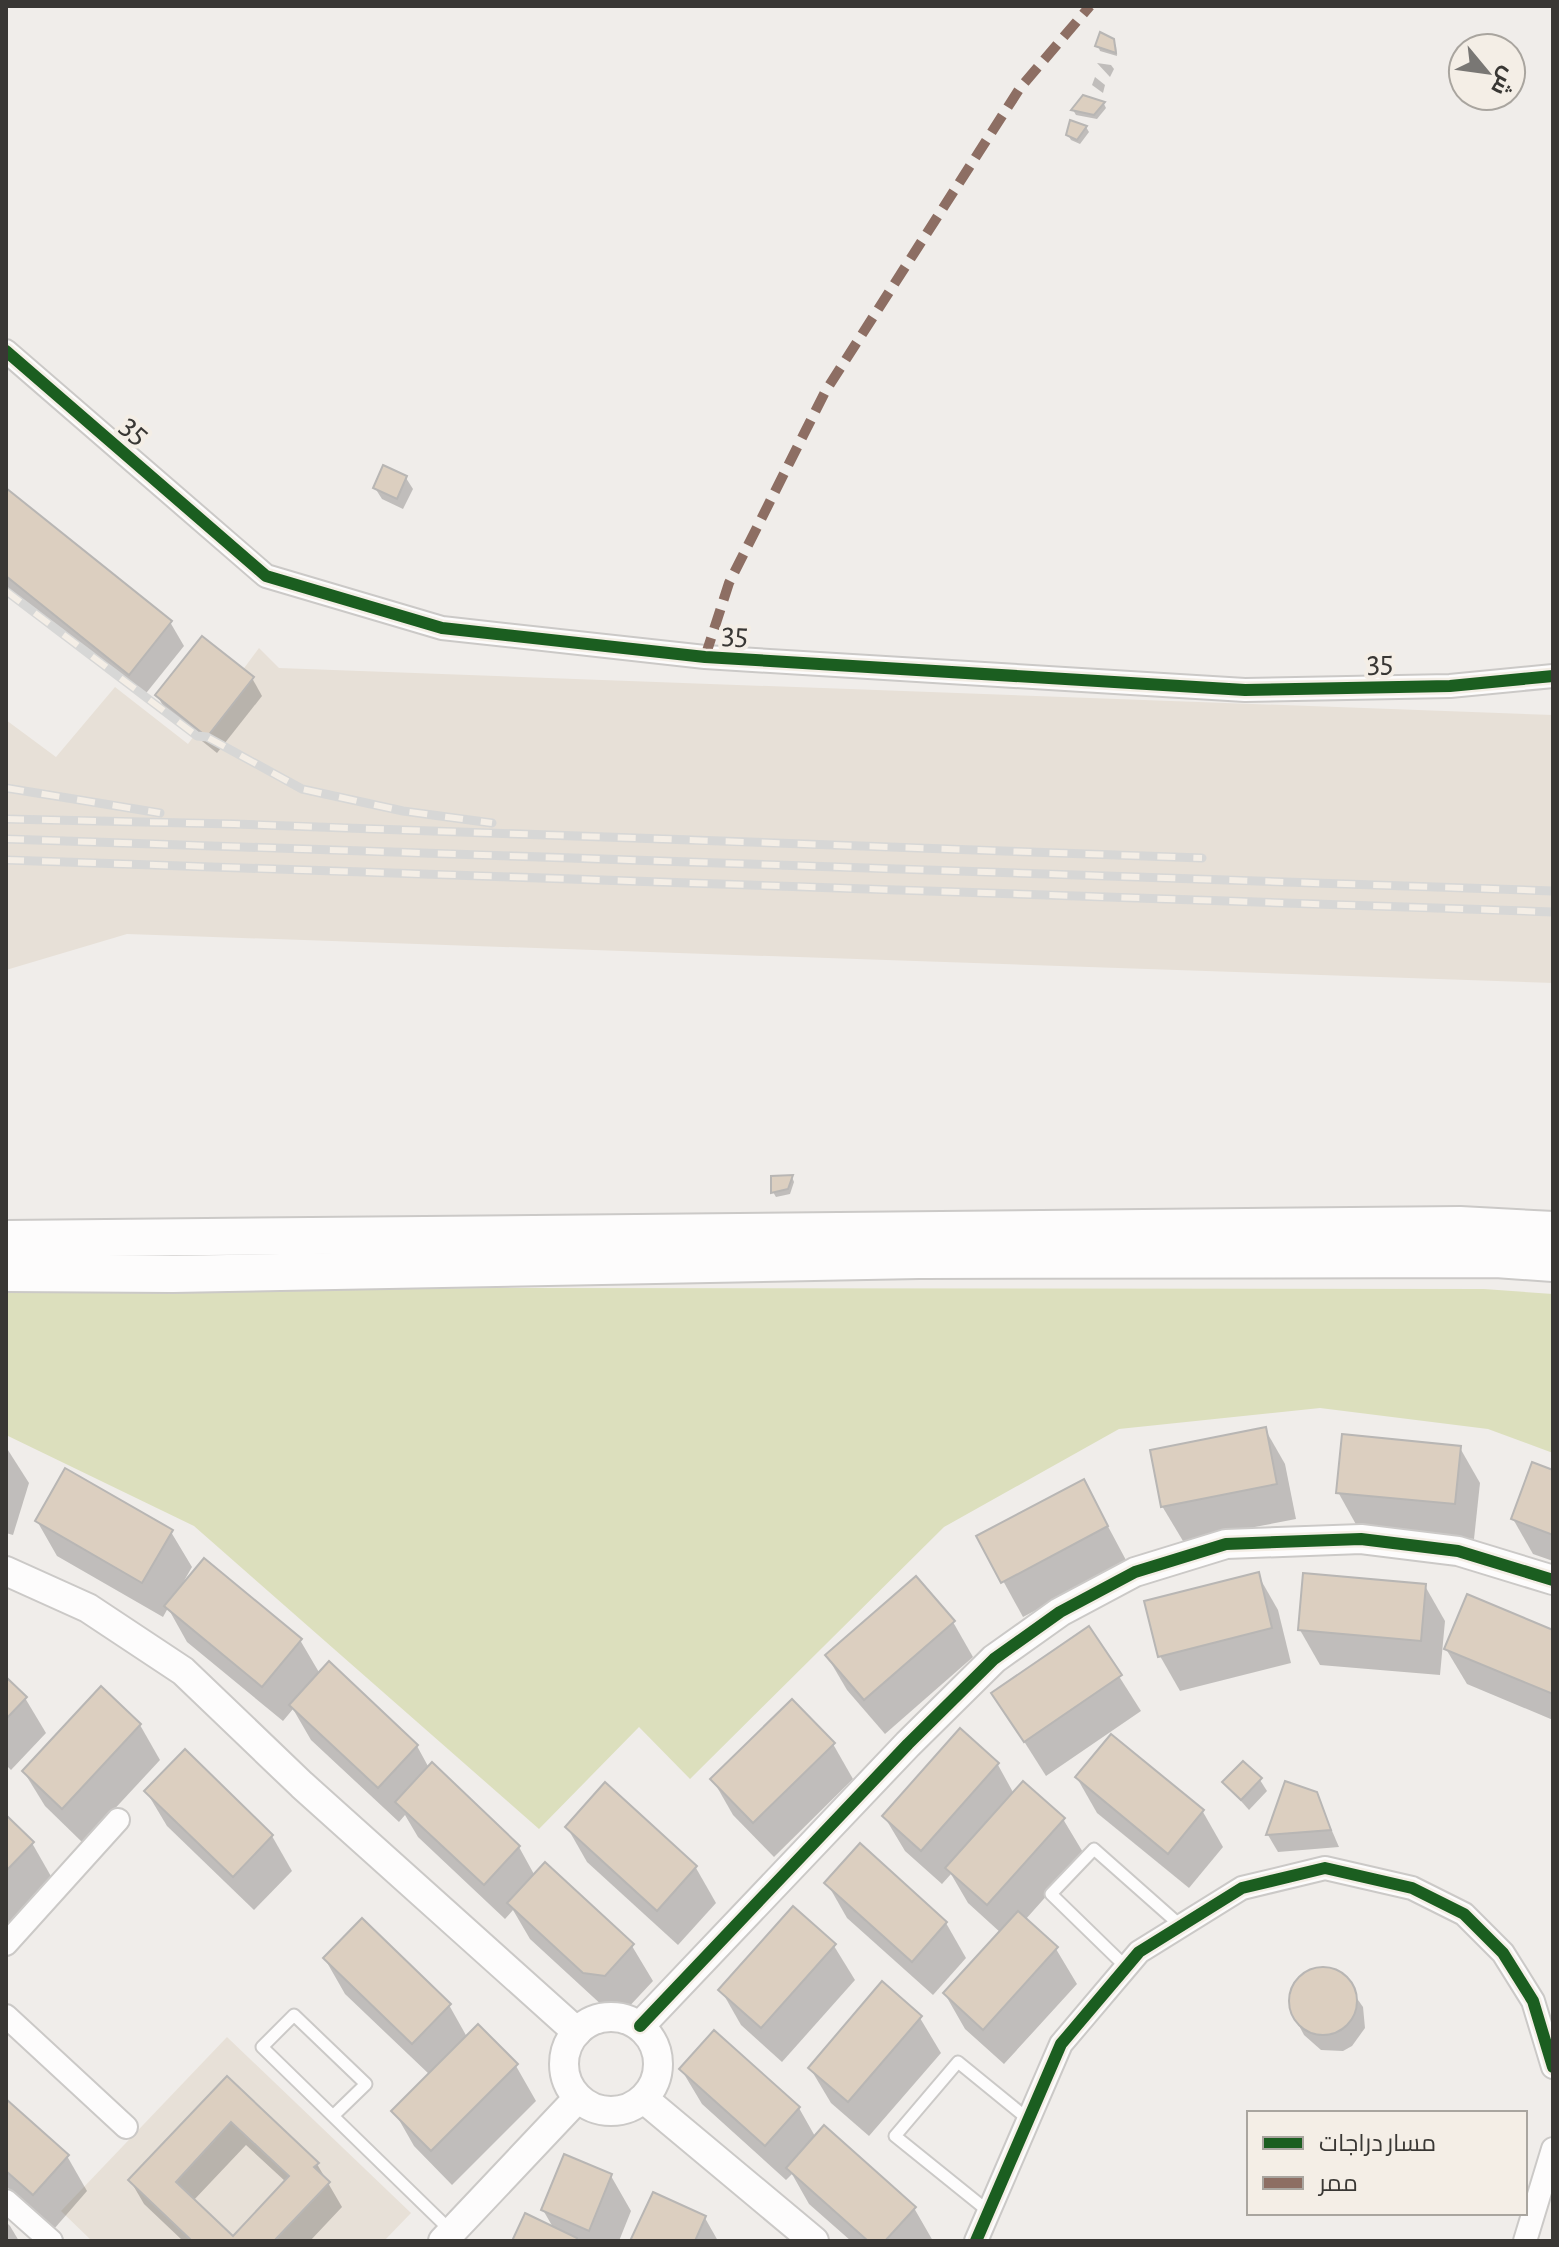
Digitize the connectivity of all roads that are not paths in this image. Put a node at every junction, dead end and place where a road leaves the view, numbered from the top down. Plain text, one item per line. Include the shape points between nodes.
1 (6, 351) edge
2 (1553, 676) edge
3 (1553, 1230) edge
4 (6, 1239) edge
5 (1553, 1263) edge
6 (6, 1273) edge
7 (6, 1571) edge
8 (1553, 1580) edge
9 (118, 1820) dead end
10 (1181, 1926) junction
11 (6, 1944) edge
12 (1126, 1967) junction
13 (6, 2016) edge
14 (640, 2026) junction
15 (577, 2032) junction
16 (1553, 2067) edge
17 (578, 2098) junction
18 (644, 2099) junction
19 (333, 2116) junction
20 (1028, 2119) junction
21 (126, 2127) dead end
22 (1553, 2149) edge
23 (6, 2201) edge
24 (988, 2211) junction
25 (447, 2236) edge
26 (51, 2241) edge
27 (814, 2241) edge
28 (976, 2241) edge
29 (1525, 2241) edge

1 - 2 street, 35 via 266,576 442,628 705,657 1245,690 1450,686
3 - 4 main road via 1460,1225
5 - 6 main road via 919,1260
7 - 15 street via 88,1608 183,1671
8 - 14 street via 1458,1551 1361,1539 1226,1544 1135,1572 1060,1612 994,1659
9 - 11 street
10 - 12 street via 1139,1952
10 - 12 lane via 1094,1849 1051,1894
10 - 16 street via 1242,1888 1325,1868 1412,1888 1464,1914 1503,1953 1533,2001
12 - 20 street via 1061,2044
13 - 21 street
14 - 15 street via 601,2018
14 - 18 street via 651,2038 658,2062 654,2085
15 - 17 street via 569,2044 565,2073
17 - 18 street via 604,2111 632,2107
17 - 25 street
18 - 27 street
19 - 19 lane via 262,2047 294,2015 366,2084
19 - 25 lane
20 - 24 street
20 - 24 lane via 958,2062 895,2136
22 - 29 street
23 - 26 street
24 - 28 street

